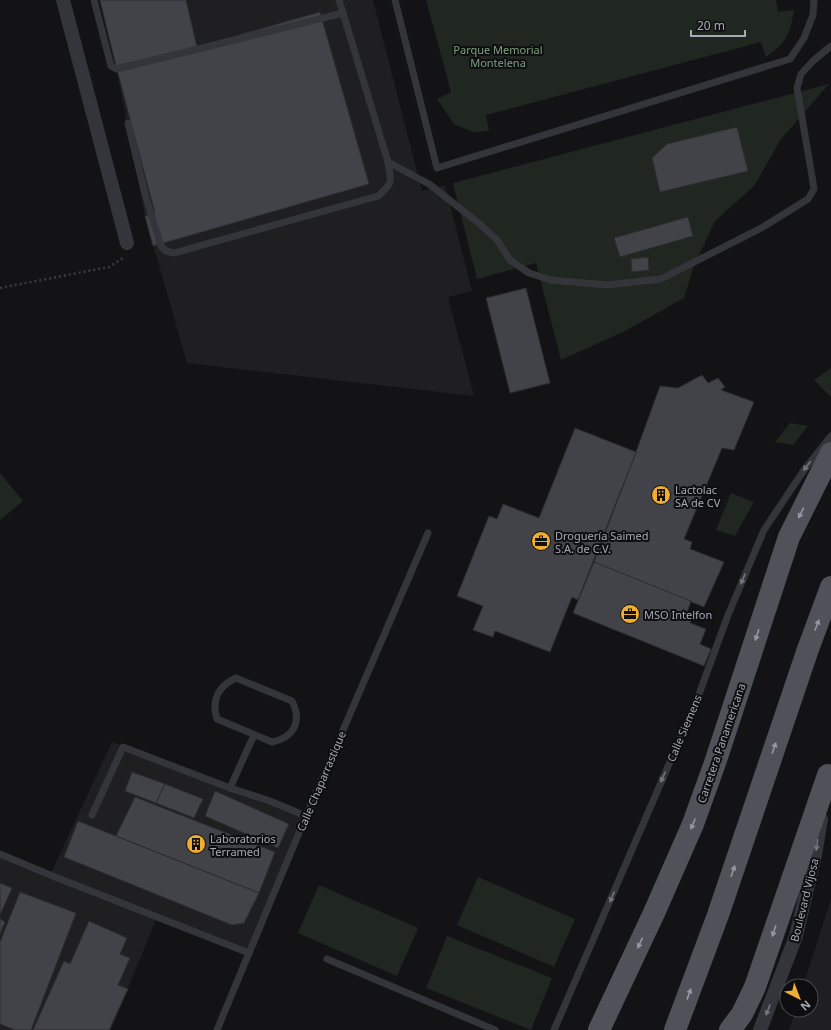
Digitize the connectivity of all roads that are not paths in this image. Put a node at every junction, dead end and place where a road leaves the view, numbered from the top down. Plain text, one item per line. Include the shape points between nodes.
1 (63, 0) edge
2 (94, 0) edge
3 (339, 0) edge
4 (395, 0) edge
5 (814, 0) edge
6 (343, 13) junction
7 (831, 46) edge
8 (128, 122) dead end
9 (388, 162) junction
10 (127, 243) road end
11 (831, 436) edge
12 (831, 452) edge
13 (428, 533) dead end
14 (831, 587) edge
15 (254, 735) junction
16 (830, 770) edge
17 (230, 788) junction
18 (92, 815) dead end
19 (306, 816) junction
20 (0, 854) edge
21 (249, 953) junction
22 (327, 959) dead end
23 (217, 1030) edge
24 (495, 1030) edge
25 (554, 1030) edge
26 (599, 1030) edge
27 (675, 1030) edge
28 (730, 1030) edge
29 (760, 1030) edge

1 - 10 street
2 - 6 lane via 111,66 117,69
3 - 6 lane
4 - 5 lane via 437,168 790,59 804,38 813,15
6 - 9 lane
7 - 9 lane via 801,74 797,88 814,189 808,199 763,227 662,278 608,284 551,280 529,273 510,260 497,240 480,224 429,184
8 - 9 lane via 146,198 161,246 166,251 174,252 378,196 389,187 391,178
11 -> 25 lane, Calle Siemens via 804,470 764,530 728,615 698,697
12 -> 26 main road, Carretera Panamericana via 789,537 693,824
13 - 19 lane, Calle Chaparrastique
27 -> 14 main road via 718,915
15 - 15 lane via 272,742 281,740 295,727 296,709 292,701 236,678 219,691 214,705 217,719
15 - 17 lane
16 -> 28 main road via 755,987 742,1014
16 -> 29 street, Boulevard Vijosa via 815,855 796,936
17 - 18 lane via 123,747
17 - 19 lane
19 - 21 lane, Calle Chaparrastique
20 - 21 lane
21 - 23 lane, Calle Chaparrastique
22 - 24 lane

